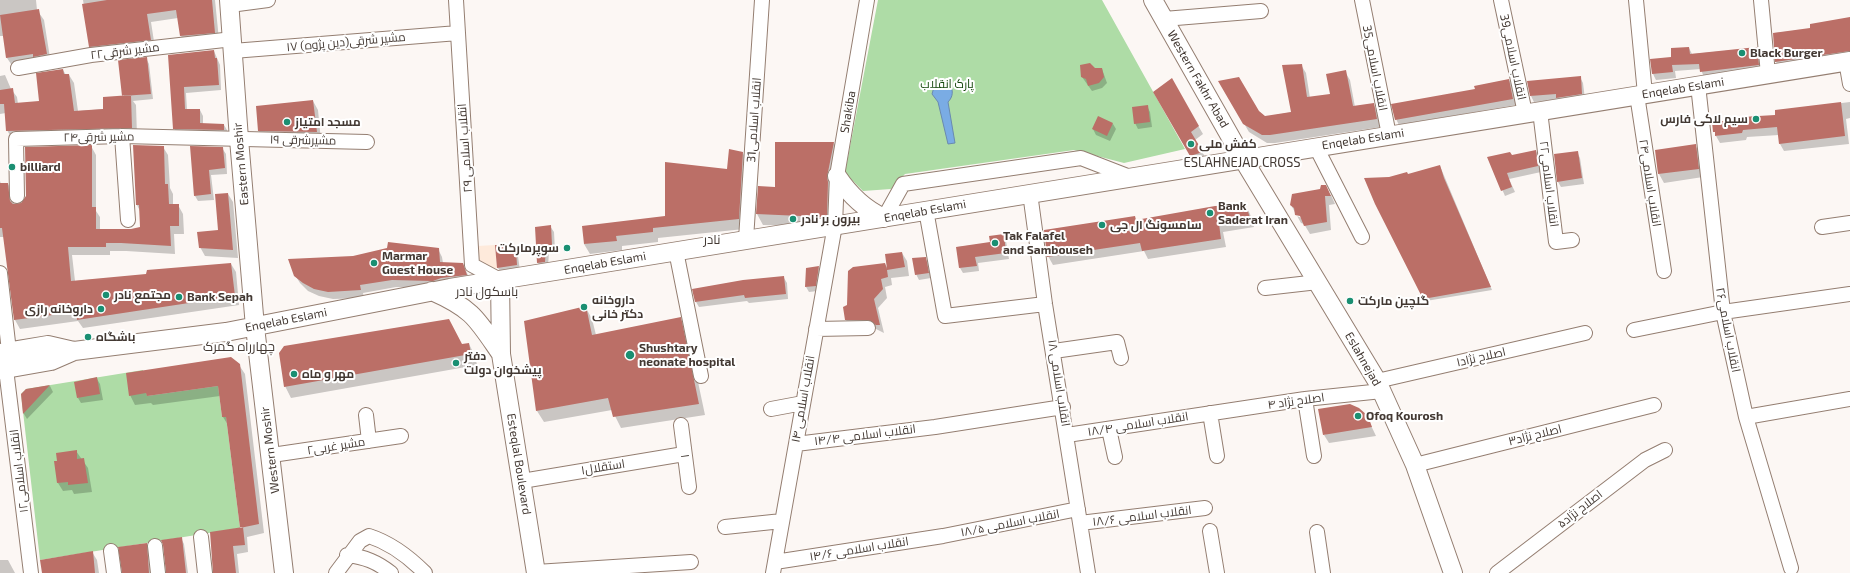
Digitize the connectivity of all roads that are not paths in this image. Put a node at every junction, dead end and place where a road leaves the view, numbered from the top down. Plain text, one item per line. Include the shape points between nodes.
1 (268, 0) edge
2 (456, 0) edge
3 (762, 0) edge
4 (867, 0) edge
5 (1153, 0) edge
6 (1362, 0) edge
7 (1501, 0) edge
8 (1636, 0) edge
9 (1762, 0) edge
10 (229, 2) edge
11 (1261, 11) dead end
12 (1164, 19) junction
13 (458, 33) junction
14 (233, 45) junction
15 (1848, 61) edge
16 (18, 68) dead end
17 (1768, 74) junction
18 (1850, 84) edge
19 (1698, 85) junction
20 (1641, 94) junction
21 (1532, 112) junction
22 (1389, 135) junction
23 (122, 136) junction
24 (238, 139) junction
25 (367, 142) dead end
26 (1316, 147) junction
27 (1243, 159) junction
28 (837, 176) junction
29 (1130, 177) junction
30 (1030, 193) junction
31 (17, 196) dead end
32 (926, 210) junction
33 (884, 218) junction
34 (128, 220) dead end
35 (1850, 223) edge
36 (835, 225) junction
37 (1822, 227) dead end
38 (1362, 237) dead end
39 (746, 239) junction
40 (1572, 240) dead end
41 (676, 251) junction
42 (1664, 272) dead end
43 (0, 273) edge
44 (500, 280) junction
45 (1318, 282) junction
46 (1265, 288) dead end
47 (432, 291) junction
48 (1850, 294) edge
49 (1045, 304) junction
50 (1723, 312) junction
51 (255, 327) junction
52 (868, 328) dead end
53 (816, 329) junction
54 (1634, 330) dead end
55 (1585, 333) dead end
56 (1054, 352) junction
57 (501, 354) junction
58 (1122, 358) dead end
59 (4, 361) edge
60 (701, 376) dead end
61 (1379, 386) junction
62 (1305, 399) junction
63 (1850, 399) edge
64 (803, 403) junction
65 (1654, 405) dead end
66 (1062, 407) junction
67 (771, 409) dead end
68 (1210, 413) junction
69 (366, 415) dead end
70 (1746, 417) junction
71 (681, 426) dead end
72 (1109, 428) junction
73 (1067, 435) junction
74 (401, 436) dead end
75 (369, 441) junction
76 (796, 444) junction
77 (1665, 450) dead end
78 (684, 454) junction
79 (272, 455) junction
80 (1218, 456) dead end
81 (1314, 456) dead end
82 (1115, 457) dead end
83 (1415, 465) junction
84 (522, 481) junction
85 (689, 487) dead end
86 (1205, 508) dead end
87 (1079, 516) junction
88 (782, 521) junction
89 (725, 527) dead end
90 (1210, 531) dead end
91 (1317, 532) dead end
92 (942, 536) joint
93 (201, 537) dead end
94 (155, 546) dead end
95 (111, 551) dead end
96 (347, 555) junction
97 (691, 562) dead end
98 (774, 567) edge
99 (1791, 568) dead end
100 (536, 572) edge
101 (31, 573) edge
102 (114, 573) edge
103 (158, 573) edge
104 (205, 573) edge
105 (284, 573) edge
106 (336, 573) edge
107 (392, 573) edge
108 (425, 573) edge
109 (1088, 573) edge
110 (1217, 573) edge
111 (1323, 573) edge
112 (1453, 573) edge
113 (1497, 573) edge

1 - 10 street
2 - 13 street, انقلاب اسلامی ۲۹
3 - 39 street, 31انقلاب اسلامی
4 - 28 street, Shakiba
5 - 12 main road, Western Fakhr Abad
6 - 22 street, 35انقلاب اسلامی
7 - 21 street, 39انقلاب اسلامی
8 - 20 street, انقلاب اسلامی۲۴
9 - 17 street
10 - 14 main road, Eastern Moshir
11 - 12 street
12 - 27 main road, Western Fakhr Abad
13 - 14 street, ۱۷ مشیر شرقی(دین پژوه)
13 - 44 street, انقلاب اسلامی ۲۹ via 472,265
14 - 16 street, مشیر شرقی۲۲ via 91,55
14 - 24 main road, Eastern Moshir
15 - 17 main road, Enqelab Eslami
15 - 18 street
17 - 19 main road, Enqelab Eslami
19 - 20 main road, Enqelab Eslami
19 - 50 street, انقلاب اسلامی۲۶
20 - 21 main road, Enqelab Eslami
20 - 42 street, انقلاب اسلامی۲۴
21 - 22 main road, Enqelab Eslami
21 - 40 street, انقلاب اسلامی۲۲ via 1556,242
22 - 26 main road, Enqelab Eslami
23 - 24 street, مشیر شرقی۲۴
23 - 31 street, مشیر شرقی۲۴ via 16,139
23 - 34 street
24 - 25 street, مشیرشرقی ۱۹
24 - 51 main road, Eastern Moshir
26 - 27 main road, Enqelab Eslami
26 - 38 street
27 - 29 main road, Enqelab Eslami
27 - 45 main road, Eslahnejad
28 - 33 main road via 855,198
28 - 36 street, Shakiba
29 - 30 main road, Enqelab Eslami
29 - 33 street via 1081,158 903,184
30 - 32 main road, Enqelab Eslami
30 - 49 street, ۱۸ انقلاب اسلامی
32 - 33 main road, Enqelab Eslami
32 - 49 street via 945,316
33 - 36 main road, Enqelab Eslami
35 - 37 street
36 - 39 main road, Enqelab Eslami
36 - 53 street, ۱۴ انقلاب اسلامی
39 - 41 main road, Enqelab Eslami
41 - 44 main road, Enqelab Eslami
41 - 60 street
43 - 59 street, انقلاب اسلامی۱۲
44 - 47 main road, Enqelab Eslami
44 - 57 main road, Esteqlal Boulevard
45 - 46 street
45 - 61 main road, Eslahnejad
47 - 51 main road, Enqelab Eslami
47 - 57 main road via 468,310 480,322
48 - 50 street
49 - 56 street, ۱۸ انقلاب اسلامی
50 - 54 street
50 - 70 street, انقلاب اسلامی۲۶
51 - 59 main road, Enqelab Eslami via 74,350 48,345
51 - 79 main road, Western Moshir
52 - 53 street
53 - 64 street, ۱۴ انقلاب اسلامی
55 - 61 street, اصلاح نژاد۱
56 - 58 street via 1117,342
56 - 66 street, ۱۸ انقلاب اسلامی
57 - 84 main road, Esteqlal Boulevard
59 - 101 street, انقلاب اسلامی۱۲
61 - 62 street, ۴ اصلاح نژاد
61 - 83 main road, Eslahnejad
62 - 68 street, ۴ اصلاح نژاد
62 - 81 street
63 - 70 street
64 - 67 street
64 - 76 street, ۱۴ انقلاب اسلامی
65 - 83 street, اصلاح نژاد۳
66 - 73 street, ۱۸ انقلاب اسلامی
66 - 76 street, ۱۴/۴ انقلاب اسلامی via 935,427
68 - 72 street, ۱۸/۴ انقلاب اسلامی
68 - 80 street
69 - 75 street
70 - 99 street, انقلاب اسلامی۲۶
71 - 78 street, ۱
72 - 73 street, ۱۸/۴ انقلاب اسلامی
72 - 82 street
73 - 87 street, ۱۸ انقلاب اسلامی
74 - 75 street, ۲مشیر غربی
75 - 79 street, ۲مشیر غربی
76 - 88 street, ۱۴ انقلاب اسلامی
77 - 113 street, اصلاح نژاد۵ via 1644,460
78 - 84 street, استقلال۱
78 - 85 street, ۱
79 - 105 main road, Western Moshir
83 - 112 main road, Eslahnejad
84 - 100 main road, Esteqlal Boulevard
86 - 87 street, ۱۸/۶ انقلاب اسلامی
87 - 92 street, ۱۸/۵ انقلاب اسلامی
87 - 109 street, ۱۸ انقلاب اسلامی
88 - 89 street
88 - 98 street, ۱۴ انقلاب اسلامی
90 - 110 street
91 - 111 street
92 - 98 street, ۱۴/۶ انقلاب اسلامی
93 - 104 street
94 - 103 street
95 - 102 street
96 - 106 street
96 - 107 street via 364,557
96 - 108 street via 360,540 369,536 405,554
97 - 100 street

